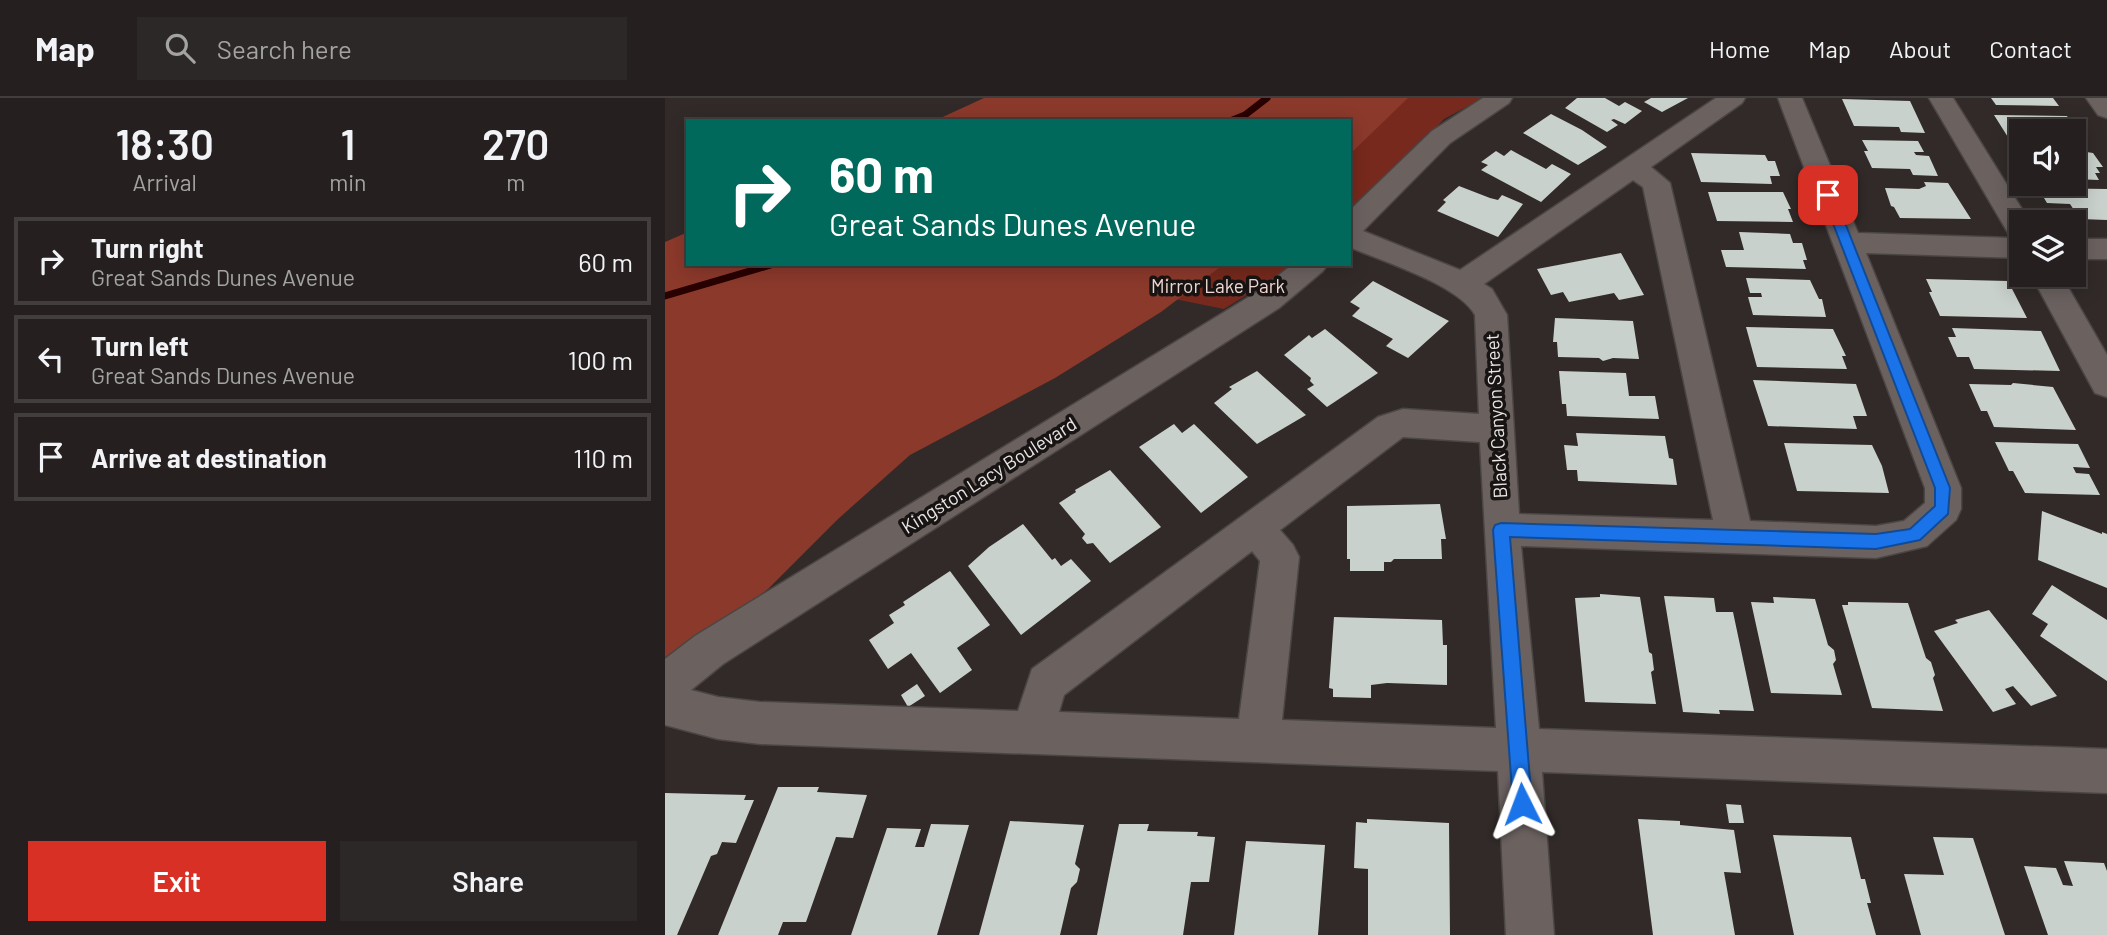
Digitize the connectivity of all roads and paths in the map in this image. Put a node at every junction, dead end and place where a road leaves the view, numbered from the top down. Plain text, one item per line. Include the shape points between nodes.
1 (1500, 98) edge
2 (1733, 98) edge
3 (1790, 98) edge
4 (1941, 98) edge
5 (2098, 98) edge
6 (2107, 110) edge
7 (1633, 167) junction
8 (2009, 212) edge
9 (1351, 226) edge
10 (1351, 237) edge
11 (1847, 243) junction
12 (2009, 248) edge
13 (2086, 249) edge
14 (2107, 249) edge
15 (1311, 266) edge
16 (1462, 284) junction
17 (2053, 287) edge
18 (2107, 384) edge
19 (1496, 429) junction
20 (1255, 528) junction
21 (1501, 530) junction
22 (1735, 537) junction
23 (665, 685) edge
24 (665, 704) edge
25 (1032, 733) junction
26 (1258, 741) junction
27 (1519, 752) junction
28 (2107, 771) edge
29 (1530, 935) edge

1 - 9 street via 1441,137
2 - 7 street
3 - 11 street
4 - 8 street
5 - 6 street
7 - 16 street
7 - 22 street via 1656,183
10 - 16 street, Black Canyon Street
11 - 12 street
11 - 22 street via 1943,488 1943,509 1915,535 1898,539
13 - 14 street
15 - 23 street, Kingston Lacy Boulevard via 1268,300 709,650
16 - 19 street, Black Canyon Street via 1481,297 1491,315
17 - 18 street
19 - 20 street via 1396,424
19 - 21 street, Black Canyon Street
20 - 25 street via 1047,683
20 - 26 street via 1280,557
21 - 22 street
21 - 27 street, Black Canyon Street
24 - 25 street via 743,722
25 - 26 street
26 - 27 street
27 - 28 street
27 - 29 street, Black Canyon Street

